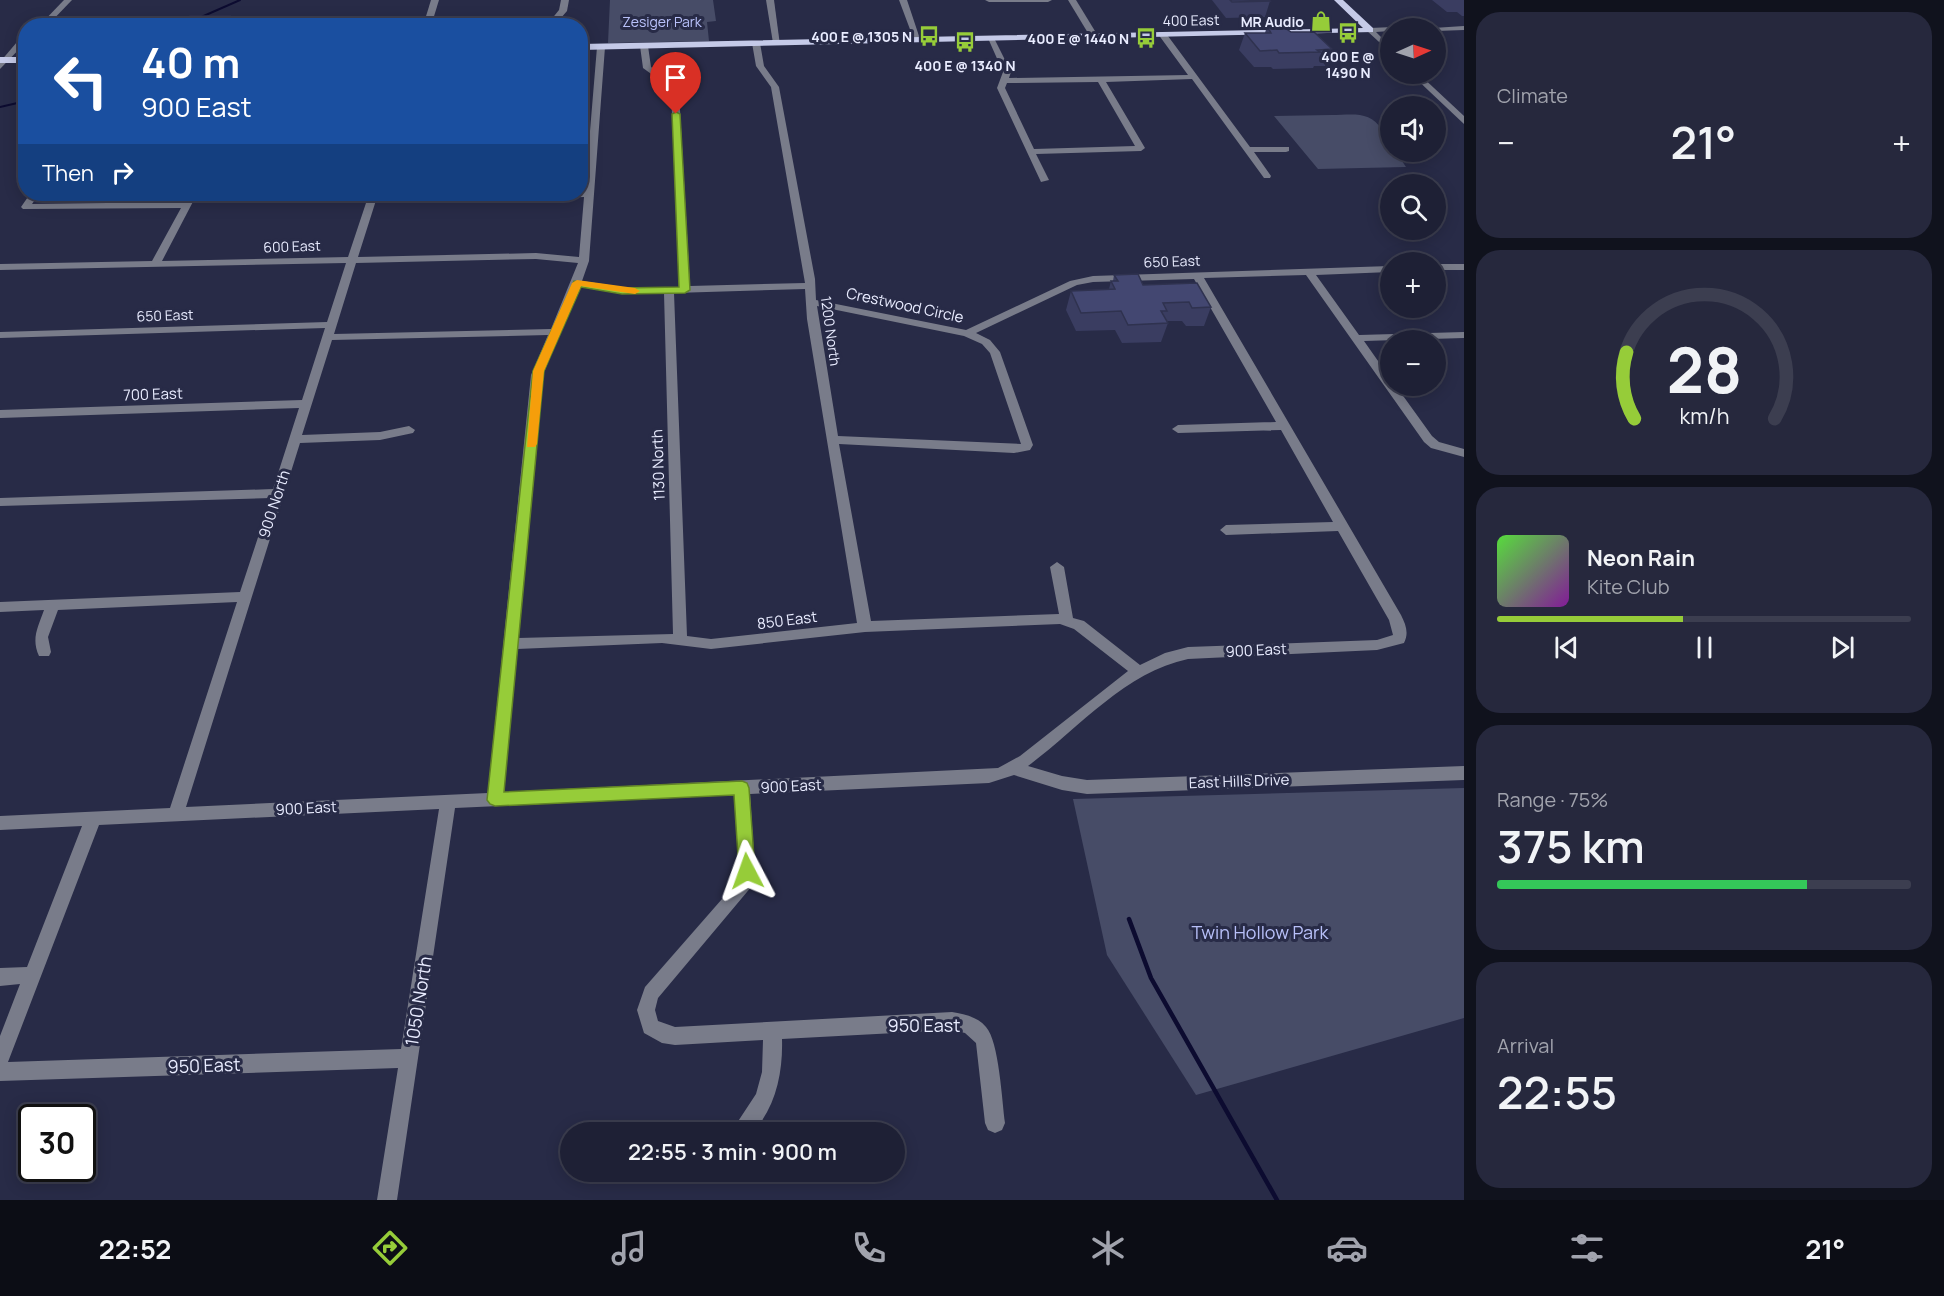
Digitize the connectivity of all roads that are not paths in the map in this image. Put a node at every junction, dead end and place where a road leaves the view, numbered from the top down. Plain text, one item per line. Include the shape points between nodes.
1 (68, 0) edge
2 (435, 0) edge
3 (565, 0) edge
4 (770, 0) edge
5 (903, 0) edge
6 (990, 0) edge
7 (1048, 0) edge
8 (1072, 0) edge
9 (1338, 0) edge
10 (50, 18) edge
11 (429, 18) edge
12 (556, 18) edge
13 (1446, 28) edge
14 (1464, 28) edge
15 (1370, 30) junction
16 (1380, 30) edge
17 (1162, 34) junction
18 (1094, 36) junction
19 (990, 38) junction
20 (918, 40) junction
21 (1380, 40) edge
22 (756, 43) junction
23 (777, 43) junction
24 (18, 45) edge
25 (644, 46) junction
26 (588, 47) edge
27 (601, 47) junction
28 (18, 61) edge
29 (2, 62) edge
30 (1194, 77) junction
31 (1003, 80) junction
32 (1101, 80) junction
33 (1425, 84) edge
34 (1464, 121) edge
35 (1286, 149) dead end
36 (1248, 150) junction
37 (1031, 152) junction
38 (1267, 176) dead end
39 (1044, 180) dead end
40 (588, 194) edge
41 (30, 201) edge
42 (189, 201) edge
43 (371, 201) edge
44 (588, 201) edge
45 (187, 205) junction
46 (352, 259) junction
47 (584, 261) junction
48 (156, 263) junction
49 (0, 267) edge
50 (1446, 267) edge
51 (1464, 267) edge
52 (1380, 269) edge
53 (1308, 272) junction
54 (1197, 275) junction
55 (577, 283) junction
56 (810, 286) junction
57 (669, 290) junction
58 (685, 290) junction
59 (811, 302) junction
60 (329, 331) junction
61 (555, 332) junction
62 (967, 333) junction
63 (0, 335) edge
64 (1464, 335) edge
65 (1356, 338) junction
66 (306, 404) junction
67 (0, 414) edge
68 (1284, 426) junction
69 (1178, 429) dead end
70 (410, 430) dead end
71 (295, 440) junction
72 (833, 440) junction
73 (1464, 453) edge
74 (278, 493) junction
75 (0, 502) edge
76 (1342, 526) junction
77 (1226, 530) dead end
78 (1057, 567) dead end
79 (245, 597) junction
80 (53, 605) junction
81 (0, 607) edge
82 (1067, 620) junction
83 (865, 627) junction
84 (680, 640) junction
85 (510, 644) junction
86 (44, 652) dead end
87 (1139, 672) junction
88 (1016, 769) junction
89 (1464, 773) edge
90 (742, 788) junction
91 (495, 800) junction
92 (448, 802) junction
93 (176, 814) junction
94 (93, 819) junction
95 (0, 823) edge
96 (32, 975) junction
97 (0, 977) edge
98 (772, 1031) junction
99 (409, 1058) junction
100 (0, 1059) edge
101 (0, 1072) edge
102 (749, 1122) edge
103 (996, 1123) dead end
104 (387, 1200) edge

1 - 10 street
2 - 11 street
3 - 12 street
4 - 23 street
5 - 20 street
6 - 7 street
8 - 18 street
9 - 15 main road
13 - 14 street
15 - 16 street
15 - 17 main road, 400 East
15 - 21 street
17 - 18 main road, 400 East
17 - 30 street
18 - 19 main road, 400 East
19 - 20 main road, 400 East
19 - 31 street via 1007,72
20 - 23 main road, 400 East
22 - 23 main road, 400 East
22 - 25 main road, 400 East
22 - 56 street, 1200 North via 760,66 775,87
24 - 29 street
25 - 27 main road, 400 East
25 - 58 street via 647,68 668,82 675,92
26 - 27 main road, 400 East
27 - 40 street via 591,115
28 - 29 main road
30 - 32 street
30 - 36 street
31 - 32 street
31 - 37 street via 1001,88
32 - 37 street via 1141,148
33 - 34 street
35 - 36 street
36 - 38 street
37 - 39 street
41 - 45 street via 26,207
42 - 45 street
43 - 46 street, 900 North
44 - 47 street
45 - 48 street
46 - 47 street, 600 East via 536,256
46 - 48 street, 600 East
46 - 60 street, 900 North
47 - 55 street
48 - 49 street, 600 East
50 - 51 street
52 - 53 street, 650 East
53 - 54 street, 650 East
53 - 65 street
54 - 62 street, 650 East via 1086,280
54 - 68 street
55 - 57 street via 622,291
55 - 61 street
56 - 58 street
56 - 59 street, 1200 North
57 - 58 street
57 - 84 street, 1130 North
59 - 62 street, Crestwood Circle
59 - 72 street, 1200 North
60 - 61 street, 650 East
60 - 63 street, 650 East
60 - 66 street, 900 North
61 - 85 street via 537,375
62 - 72 street, Crestwood Circle via 987,342 996,352 1026,447
64 - 65 street
65 - 73 street via 1428,439
66 - 67 street, 700 East
66 - 71 street, 900 North
68 - 69 street
68 - 76 street
70 - 71 street via 380,436
71 - 74 street, 900 North
72 - 83 street, 1200 North
74 - 75 street
74 - 79 street, 900 North
76 - 77 street
76 - 87 street, 900 East via 1396,619 1399,639 1377,645 1180,654 1163,657
78 - 82 street
79 - 80 street
79 - 93 street, 900 North
80 - 81 street
80 - 86 street via 41,637
82 - 83 street, 850 East
82 - 87 street
83 - 84 street, 850 East via 711,644
84 - 85 street, 850 East
85 - 91 street
87 - 88 street, 900 East
88 - 89 street, East Hills Drive via 1087,787
88 - 90 street, 900 East via 979,777
90 - 91 street, 900 East
90 - 98 street, 950 East via 747,871 744,886 651,993 646,1004 647,1022 655,1032 668,1035
91 - 92 street, 900 East
92 - 93 street, 900 East
92 - 99 street, 1050 North
93 - 94 street, 900 East
94 - 95 street, 900 East
94 - 96 street
96 - 97 street
96 - 100 street
98 - 102 street via 769,1088
98 - 103 street, 950 East via 951,1021 968,1024 985,1041
99 - 101 street, 950 East
99 - 104 street, 1050 North

